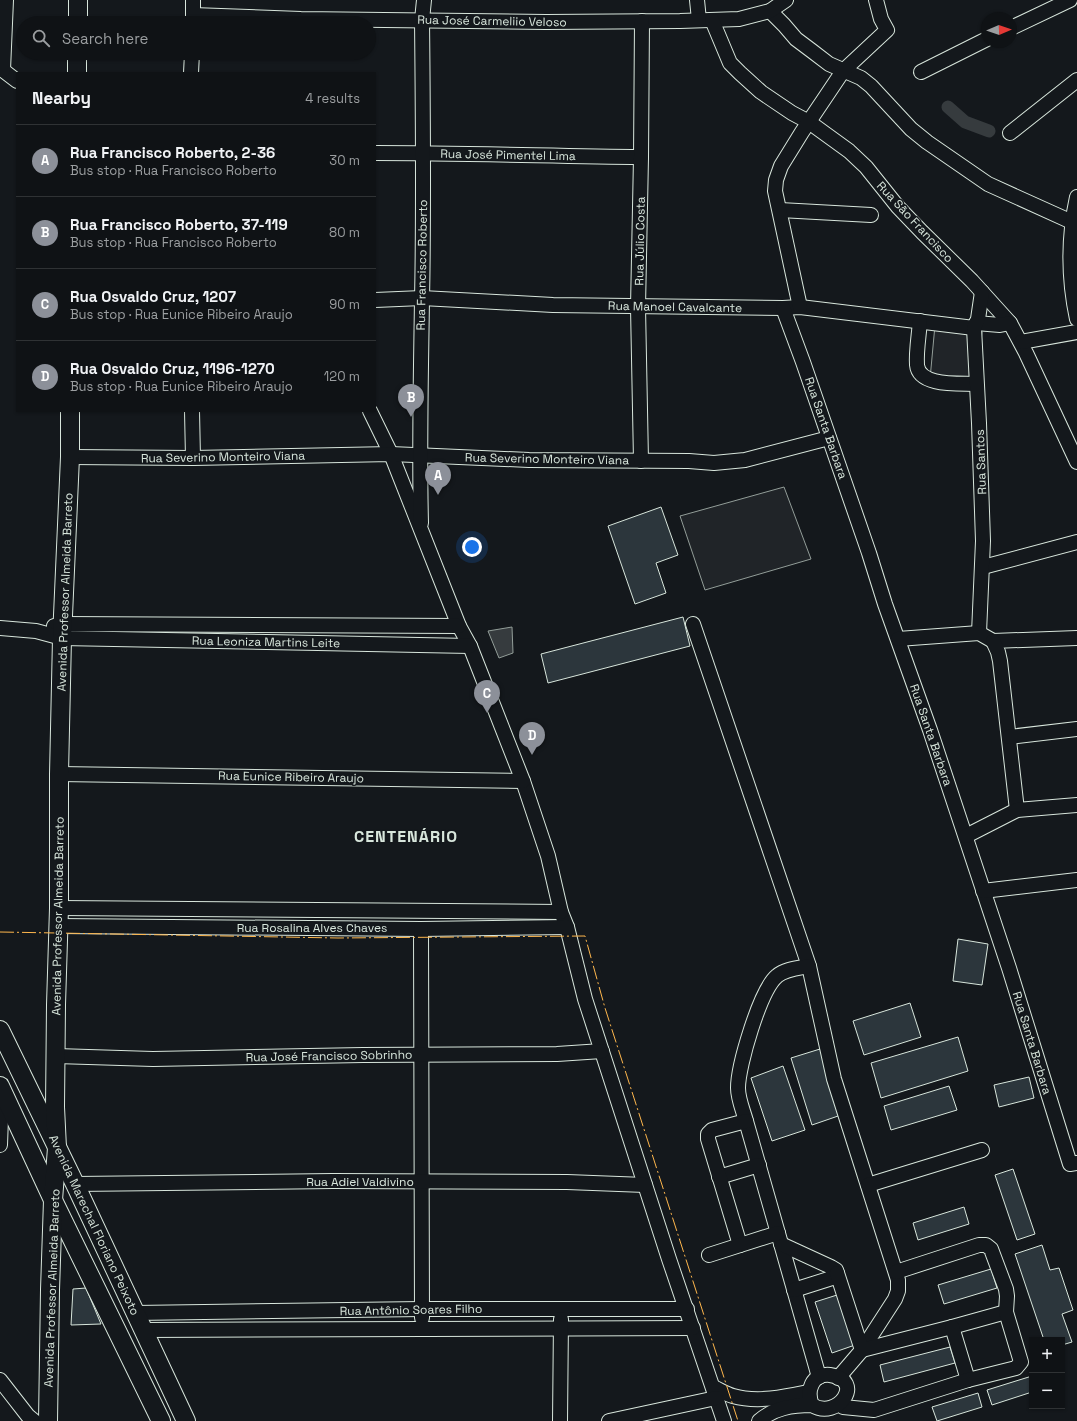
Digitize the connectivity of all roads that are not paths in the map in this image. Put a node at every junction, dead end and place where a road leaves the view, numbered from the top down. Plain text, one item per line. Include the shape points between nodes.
1 (6, 0) edge
2 (78, 0) edge
3 (193, 0) edge
4 (424, 0) edge
5 (697, 0) edge
6 (786, 0) edge
7 (876, 0) edge
8 (1070, 0) edge
9 (770, 11) junction
10 (78, 16) edge
11 (193, 16) edge
12 (376, 20) edge
13 (422, 20) junction
14 (705, 20) junction
15 (642, 21) junction
16 (1017, 25) edge
17 (981, 42) edge
18 (77, 60) edge
19 (192, 60) edge
20 (1, 69) edge
21 (843, 71) junction
22 (77, 72) edge
23 (191, 72) edge
24 (921, 72) dead end
25 (16, 80) edge
26 (1077, 80) edge
27 (809, 122) junction
28 (1010, 133) dead end
29 (376, 153) edge
30 (423, 153) junction
31 (641, 157) junction
32 (1077, 196) edge
33 (780, 210) junction
34 (871, 215) dead end
35 (1072, 222) junction
36 (982, 292) junction
37 (422, 298) junction
38 (376, 300) edge
39 (638, 307) junction
40 (800, 307) junction
41 (782, 308) junction
42 (1077, 319) edge
43 (920, 322) junction
44 (1010, 323) junction
45 (975, 326) junction
46 (1077, 332) edge
47 (1020, 342) junction
48 (976, 384) junction
49 (70, 412) edge
50 (192, 412) edge
51 (370, 412) edge
52 (828, 438) junction
53 (391, 454) junction
54 (419, 455) junction
55 (70, 457) junction
56 (193, 458) junction
57 (640, 461) junction
58 (1077, 462) edge
59 (421, 531) junction
60 (1077, 542) edge
61 (983, 567) junction
62 (693, 624) dead end
63 (459, 626) junction
64 (0, 628) edge
65 (62, 631) junction
66 (979, 633) junction
67 (1077, 638) edge
68 (898, 639) junction
69 (993, 641) junction
70 (470, 646) junction
71 (1077, 729) edge
72 (1010, 737) junction
73 (59, 774) junction
74 (523, 781) junction
75 (1077, 805) edge
76 (1017, 810) junction
77 (966, 836) junction
78 (1077, 880) edge
79 (984, 891) junction
80 (59, 908) junction
81 (561, 912) junction
82 (58, 926) junction
83 (567, 927) junction
84 (422, 929) junction
85 (809, 966) junction
86 (0, 1030) edge
87 (602, 1052) junction
88 (422, 1055) junction
89 (56, 1056) junction
90 (1, 1088) edge
91 (746, 1121) junction
92 (0, 1145) edge
93 (57, 1148) junction
94 (982, 1150) dead end
95 (1073, 1164) edge
96 (759, 1165) junction
97 (720, 1177) junction
98 (422, 1182) junction
99 (75, 1184) junction
100 (645, 1185) junction
101 (868, 1185) junction
102 (53, 1200) junction
103 (780, 1239) junction
104 (740, 1245) junction
105 (709, 1255) dead end
106 (896, 1272) junction
107 (837, 1273) junction
108 (794, 1290) junction
109 (422, 1309) junction
110 (561, 1309) junction
111 (686, 1309) junction
112 (1006, 1312) junction
113 (136, 1314) junction
114 (952, 1327) junction
115 (693, 1328) junction
116 (422, 1329) junction
117 (561, 1329) junction
118 (144, 1330) junction
119 (862, 1350) junction
120 (819, 1377) junction
121 (838, 1378) junction
122 (0, 1380) edge
123 (968, 1380) junction
124 (714, 1393) junction
125 (810, 1399) junction
126 (844, 1407) junction
127 (34, 1421) edge
128 (48, 1421) edge
129 (161, 1421) edge
130 (186, 1421) edge
131 (560, 1421) edge
132 (609, 1421) edge
133 (724, 1421) edge
134 (759, 1421) edge

1 - 20 street
2 - 10 main road
3 - 11 street
4 - 13 street, Rua Francisco Roberto
5 - 14 street, Rua São Francisco
6 - 9 street, Rua José Carmeliio Veloso
7 - 21 street via 887,30
8 - 16 street
9 - 14 street, Rua José Carmeliio Veloso via 739,19
9 - 21 street via 796,39 829,64
12 - 13 street, Rua José Carmeliio Veloso
13 - 15 street, Rua José Carmeliio Veloso
13 - 30 street, Rua Francisco Roberto
14 - 15 street, Rua José Carmeliio Veloso
14 - 27 street, Rua São Francisco via 730,63 740,73 761,92
15 - 31 street, Rua Júlio Costa
17 - 24 street
18 - 22 main road
19 - 23 street
20 - 25 street
21 - 27 street
21 - 35 street via 861,78 926,142 988,184
26 - 28 street
27 - 33 street via 781,166 775,191
27 - 36 street, Rua São Francisco via 850,151 898,207
29 - 30 street, Rua José Pimentel Lima
30 - 31 street, Rua José Pimentel Lima
30 - 37 street, Rua Francisco Roberto
31 - 39 street, Rua Júlio Costa
32 - 35 street
33 - 34 street
33 - 40 street
35 - 42 street via 1070,279
36 - 44 street, Rua São Francisco
36 - 45 street, Rua Santos
37 - 38 street, Rua Manoel Cavalcante
37 - 39 street, Rua Manoel Cavalcante
37 - 54 street, Rua Francisco Roberto
39 - 41 street, Rua Manoel Cavalcante
39 - 57 street, Rua Júlio Costa
40 - 41 street, Rua Manoel Cavalcante
40 - 43 street, Rua Manoel Cavalcante
41 - 52 street, Rua Santa Barbara
43 - 45 street, Rua Manoel Cavalcante
43 - 48 street via 917,365 922,376 943,382
44 - 45 street, Rua Manoel Cavalcante
44 - 47 street, Rua São Francisco
45 - 48 street, Rua Santos
46 - 47 street
47 - 58 street, Rua São Francisco
48 - 61 street, Rua Santos
49 - 55 main road, Avenida Professor Almeida Barreto
50 - 56 street
51 - 53 street
52 - 57 street, Rua Severino Monteiro Viana via 745,460 714,463
52 - 68 street, Rua Santa Barbara
53 - 54 street, Rua Severino Monteiro Viana
53 - 56 street, Rua Severino Monteiro Viana
53 - 59 street
54 - 57 street, Rua Severino Monteiro Viana via 529,460
54 - 59 street, Rua Francisco Roberto
55 - 56 street, Rua Severino Monteiro Viana
55 - 65 main road, Avenida Professor Almeida Barreto
59 - 63 street
60 - 61 street
61 - 66 street, Rua Santos
62 - 85 street
63 - 65 street, Rua Leoniza Martins Leite
63 - 70 street
64 - 65 street
65 - 70 street, Rua Leoniza Martins Leite
65 - 73 main road, Avenida Professor Almeida Barreto
66 - 68 street
66 - 69 street
67 - 69 street
68 - 77 street, Rua Santa Barbara
69 - 72 street via 1000,661
70 - 74 street
71 - 72 street
72 - 76 street
73 - 74 street, Rua Eunice Ribeiro Araujo
73 - 80 main road, Avenida Professor Almeida Barreto
74 - 81 street via 548,856
75 - 76 street
76 - 77 street
77 - 79 street, Rua Santa Barbara
78 - 79 street
79 - 95 street, Rua Santa Barbara
80 - 81 street, Rua Rosalina Alves Chaves
80 - 82 main road, Avenida Professor Almeida Barreto
81 - 83 street
82 - 84 street, Rua Rosalina Alves Chaves
82 - 89 main road, Avenida Professor Almeida Barreto
83 - 84 street, Rua Rosalina Alves Chaves
83 - 87 street via 585,999
84 - 88 street
85 - 91 street via 789,970 777,976 766,990 739,1076 738,1089
85 - 101 street via 832,1073
86 - 93 main road, Avenida Marechal Floriano Peixoto
87 - 88 street, Rua José Francisco Sobrinho
87 - 100 street
88 - 89 street, Rua José Francisco Sobrinho via 153,1059
88 - 98 street
89 - 93 main road, Avenida Professor Almeida Barreto
90 - 92 street
90 - 102 main road, Avenida Marechal Floriano Peixoto
91 - 96 street
91 - 97 street via 712,1130 708,1134
93 - 99 main road, Avenida Marechal Floriano Peixoto
93 - 102 main road, Avenida Professor Almeida Barreto
94 - 101 street
96 - 97 street
96 - 103 street
97 - 104 street
98 - 99 street, Rua Adiel Valdivino
98 - 100 street, Rua Adiel Valdivino
98 - 109 street
99 - 113 main road, Avenida Marechal Floriano Peixoto
100 - 111 street
101 - 106 street
102 - 128 main road, Avenida Professor Almeida Barreto
102 - 129 main road, Avenida Marechal Floriano Peixoto
103 - 104 street
103 - 107 street via 831,1267
103 - 108 street
104 - 105 street
106 - 112 street via 979,1245 986,1245 991,1249 1006,1289
106 - 119 street via 898,1286 895,1299
107 - 108 street via 835,1277
107 - 119 street
108 - 120 street
109 - 110 street, Rua Antônio Soares Filho
109 - 113 street, Rua Antônio Soares Filho
109 - 116 street
110 - 111 street, Rua Antônio Soares Filho
110 - 117 street
111 - 115 street
112 - 114 street
112 - 123 street via 1020,1358 1019,1365 1016,1368
113 - 118 main road, Avenida Marechal Floriano Peixoto
114 - 119 street
114 - 123 street
115 - 117 street, Rua Antônio Soares Filho
115 - 124 street
116 - 117 street, Rua Antônio Soares Filho
116 - 118 street, Rua Antônio Soares Filho
117 - 131 street
118 - 130 main road, Avenida Marechal Floriano Peixoto
119 - 121 street
120 - 121 street via 832,1375
120 - 125 street via 810,1386
121 - 126 street via 847,1390
122 - 127 street
123 - 126 street via 874,1410
124 - 125 street via 746,1399
124 - 132 street
124 - 133 street
125 - 126 street via 816,1410 827,1414
125 - 134 street via 778,1409

